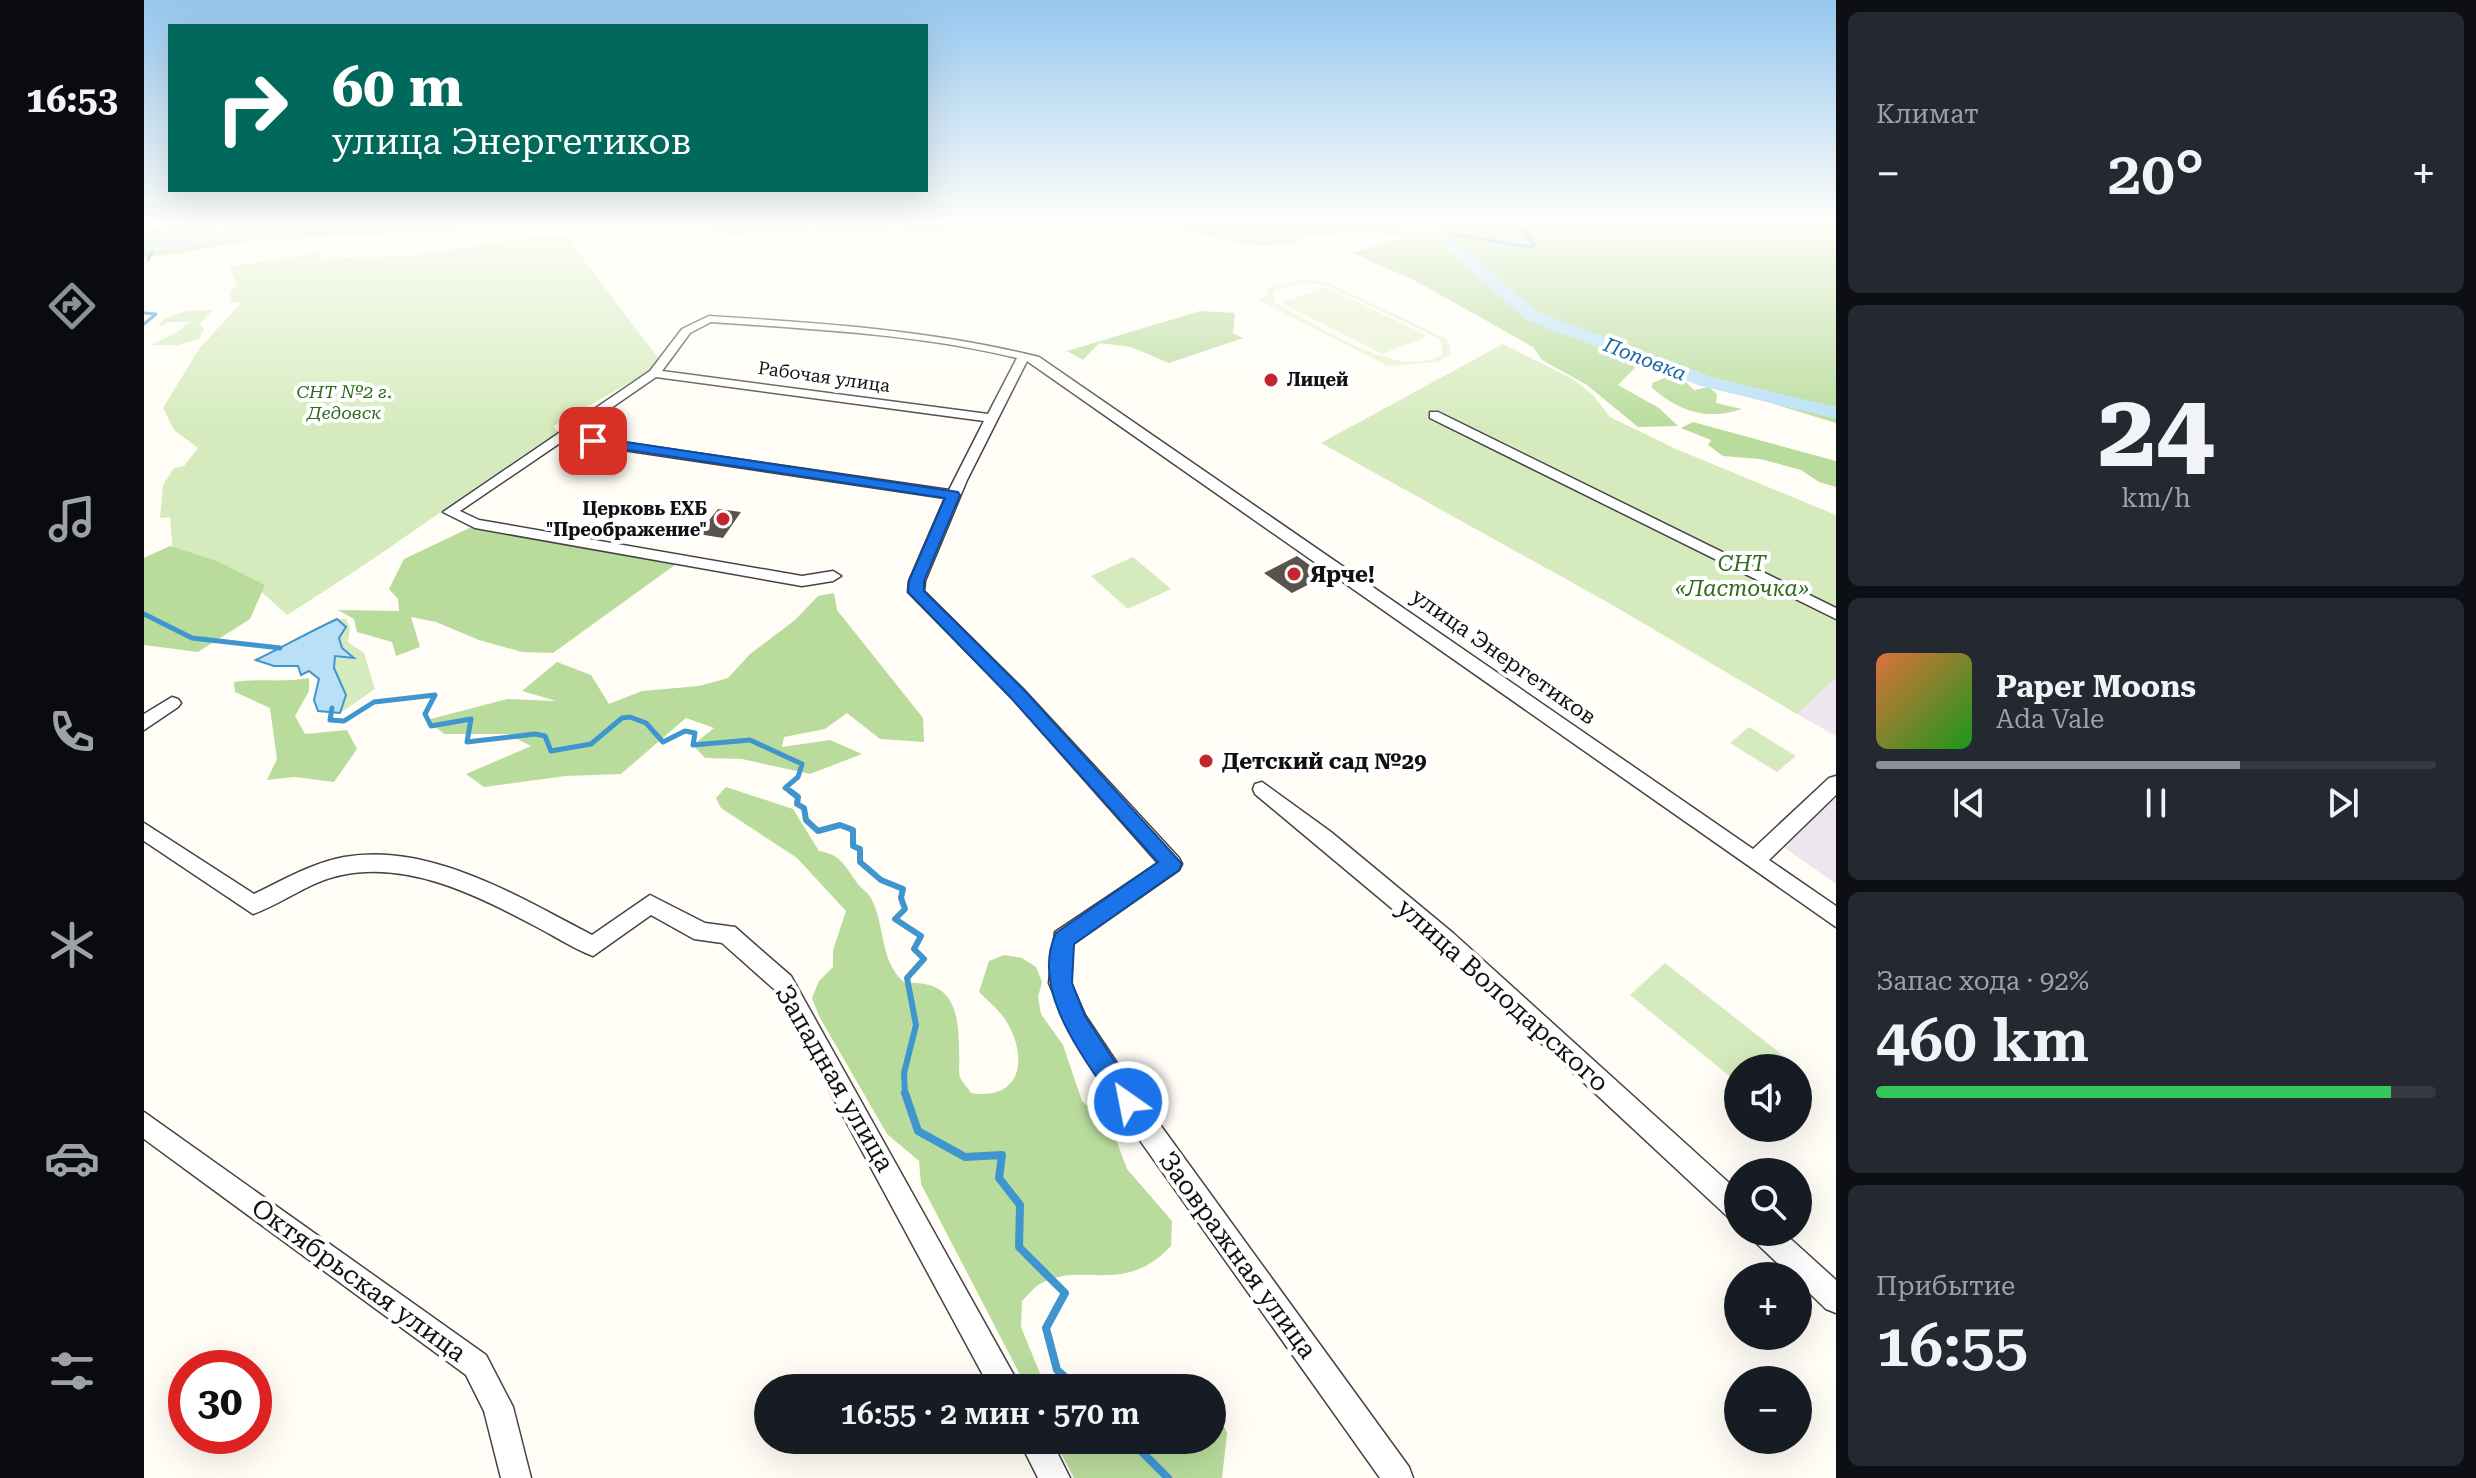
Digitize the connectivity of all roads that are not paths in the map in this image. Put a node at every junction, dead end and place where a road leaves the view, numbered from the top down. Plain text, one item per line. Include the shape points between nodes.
1 (1024, 356) junction
2 (654, 373) junction
3 (1434, 415) dead end
4 (990, 418) junction
5 (563, 437) junction
6 (953, 495) junction
7 (833, 576) dead end
8 (1836, 614) edge
9 (172, 703) dead end
10 (144, 723) edge
11 (1836, 783) edge
12 (1262, 789) dead end
13 (144, 831) edge
14 (1755, 860) junction
15 (1836, 918) edge
16 (144, 1124) edge
17 (1724, 1196) edge
18 (1778, 1246) edge
19 (1836, 1299) edge
20 (998, 1374) edge
21 (1042, 1454) edge
22 (516, 1478) edge
23 (1055, 1478) edge
24 (1398, 1478) edge

1 - 2 street, улица Энергетиков via 729,318 709,319 686,331
1 - 4 street
1 - 14 street, улица Энергетиков via 1043,363 1175,454
2 - 4 street, Рабочая улица
2 - 5 street
3 - 8 street
4 - 6 street
5 - 6 street
5 - 7 street via 450,512 475,524 802,581
6 - 24 street, Заовражная улица via 916,592 1018,694 1172,864 1063,939 1060,983 1077,1023
9 - 10 street
11 - 14 street
12 - 17 street, улица Володарского via 1421,920
13 - 20 street, Западная улица via 253,905 315,874 356,864 418,870 480,887 593,946 650,904 702,932 727,934 783,983
14 - 15 street, улица Энергетиков
16 - 22 street, Октябрьская улица via 476,1365 498,1407
18 - 19 street
21 - 23 street

